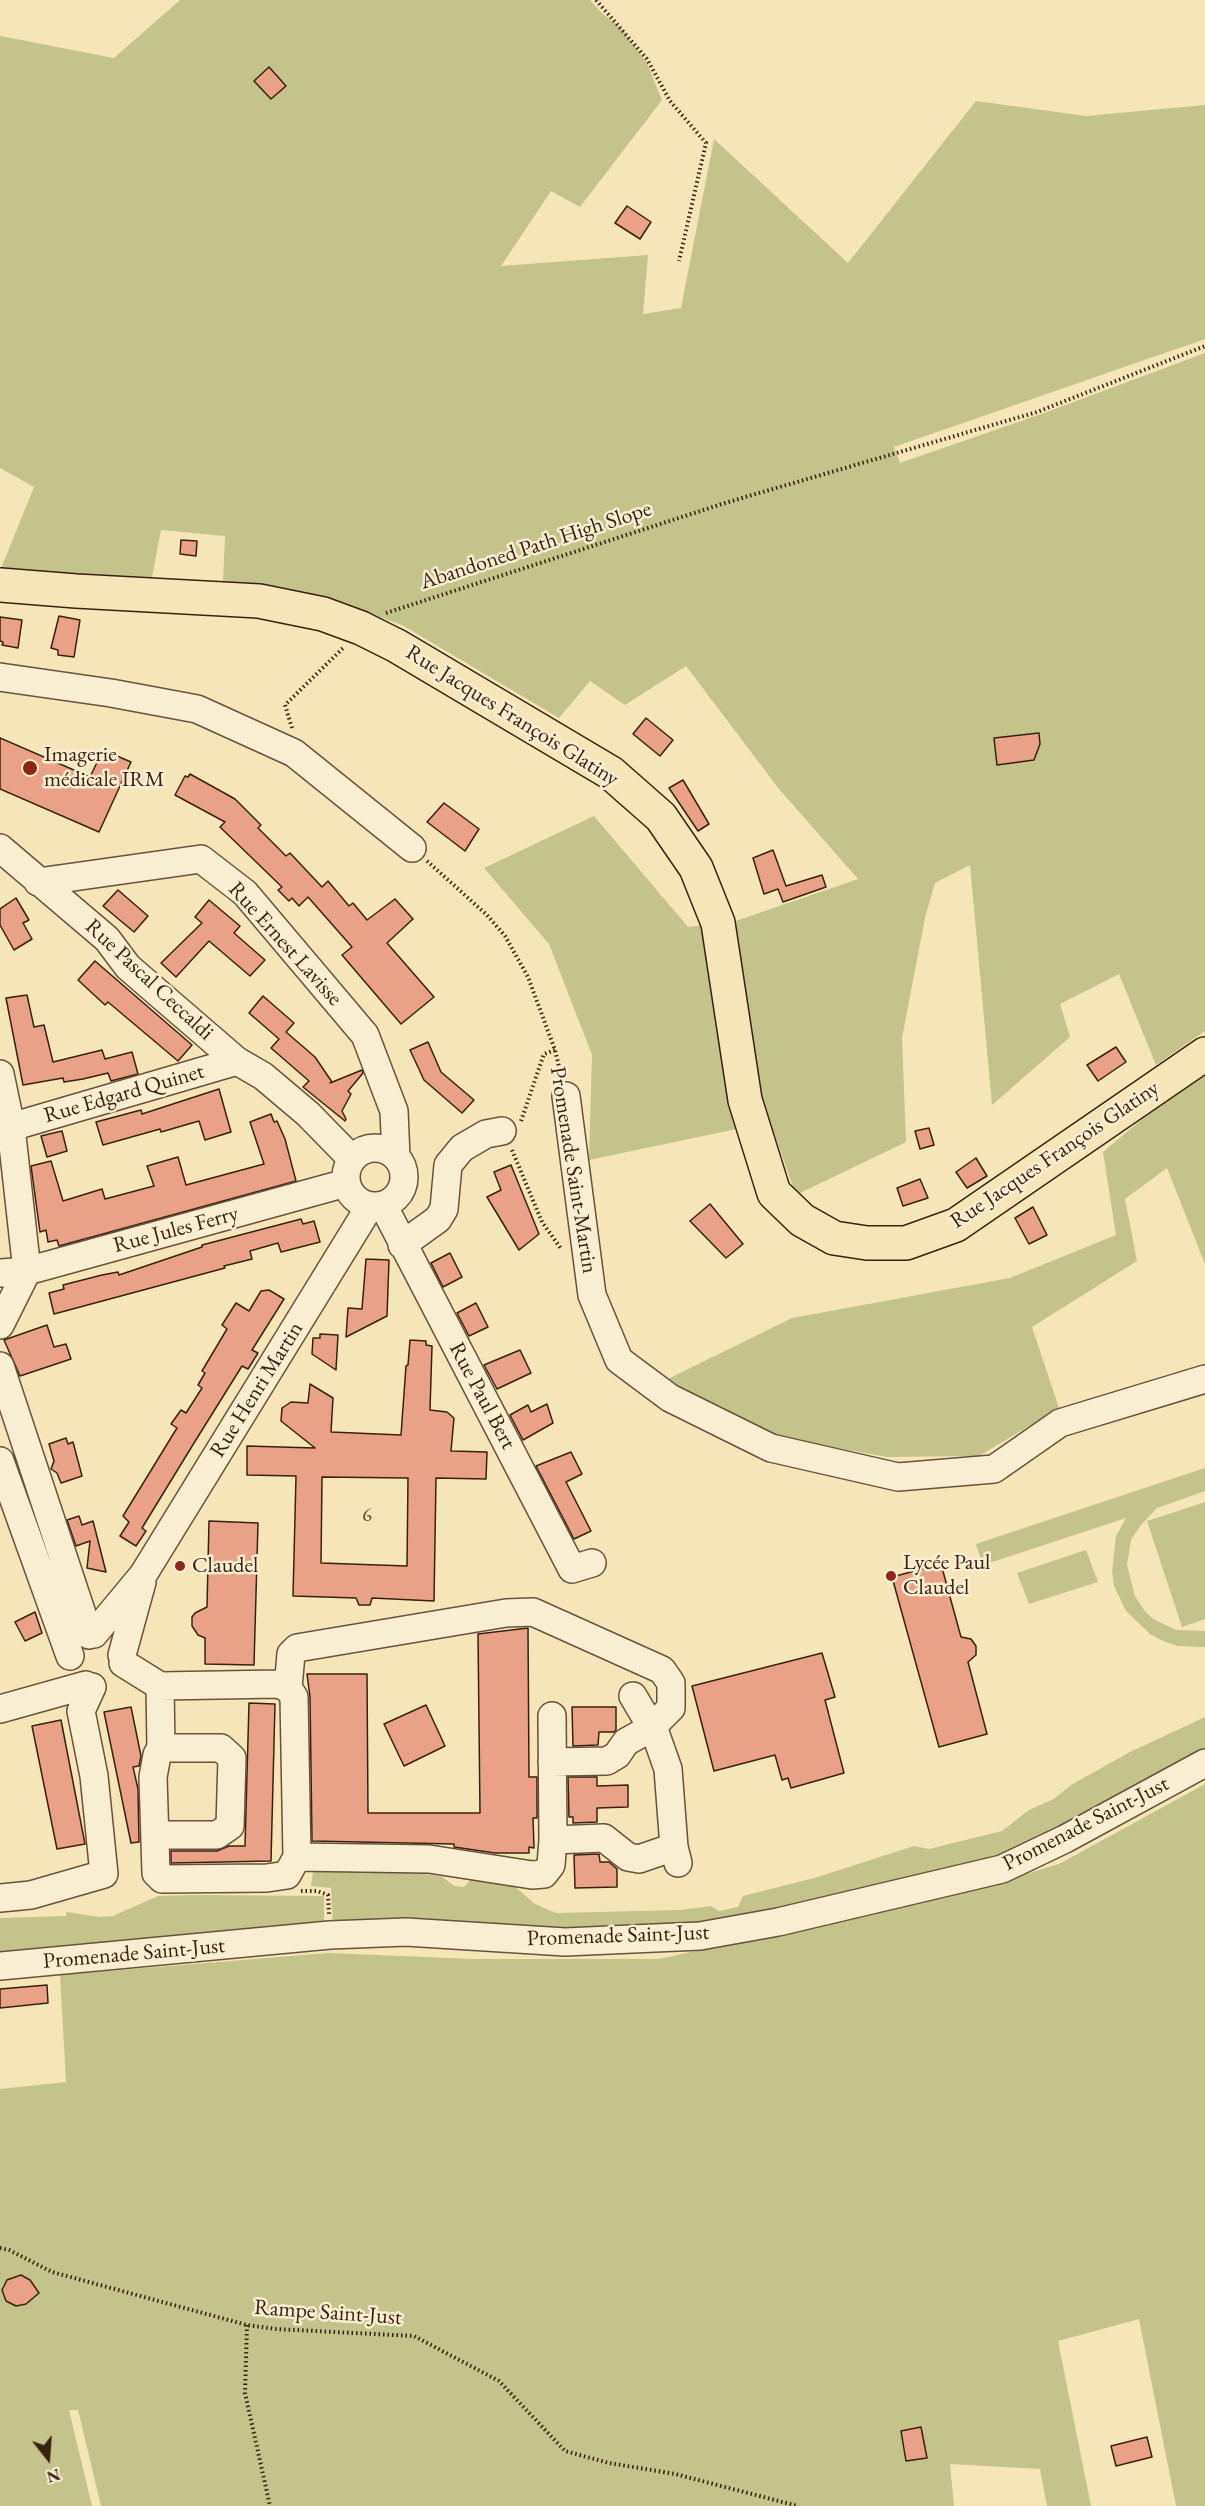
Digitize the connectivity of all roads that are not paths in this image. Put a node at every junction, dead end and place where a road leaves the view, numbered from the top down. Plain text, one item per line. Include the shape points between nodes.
1 (0, 585) edge
2 (0, 677) edge
3 (0, 848) edge
4 (412, 848) road end
5 (38, 882) junction
6 (1205, 1054) edge
7 (237, 1061) junction
8 (0, 1074) edge
9 (566, 1096) road end
10 (11, 1127) junction
11 (510, 1134) road end
12 (396, 1157) junction
13 (350, 1171) junction
14 (376, 1206) junction
15 (402, 1245) junction
16 (8, 1275) edge
17 (0, 1325) edge
18 (0, 1366) edge
19 (1205, 1378) edge
20 (0, 1461) edge
21 (40, 1487) junction
22 (6, 1499) edge
23 (592, 1563) dead end
24 (143, 1575) junction
25 (92, 1635) junction
26 (69, 1659) junction
27 (122, 1659) junction
28 (89, 1686) junction
29 (160, 1686) junction
30 (288, 1688) junction
31 (633, 1696) dead end
32 (11, 1707) edge
33 (552, 1716) dead end
34 (651, 1728) junction
35 (161, 1748) junction
36 (552, 1762) junction
37 (1205, 1762) edge
38 (156, 1835) junction
39 (553, 1840) junction
40 (297, 1857) junction
41 (0, 1898) edge
42 (0, 1966) edge

1 - 6 main road, Rue Jacques François Glatiny via 259,601 323,614 397,646 611,773 661,818 696,868 718,923 745,1100 774,1193 802,1220 834,1238 906,1243 956,1225
2 - 4 street via 197,709 294,753
3 - 5 street, Rue Pascal Ceccaldi
5 - 7 street, Rue Pascal Ceccaldi via 107,939 128,967
5 - 12 street, Rue Ernest Lavisse via 201,859 245,893 365,1035 394,1111
7 - 10 street, Rue Edgard Quinet
7 - 13 street, Rue Pascal Ceccaldi via 263,1076 308,1114
8 - 10 street
9 - 19 street, Promenade Saint-Martin via 592,1296 619,1360 670,1398 771,1448 898,1477 994,1469 1060,1423
10 - 16 street via 24,1243
11 - 15 street via 486,1134 462,1148 448,1165 444,1209 438,1219
12 - 13 street via 379,1148 360,1152
12 - 14 street via 404,1175 403,1185 392,1201
13 - 14 street via 355,1198
13 - 16 street, Rue Jules Ferry
14 - 15 street, Rue Paul Bert
14 - 24 street, Rue Henri Martin
15 - 23 street, Rue Paul Bert via 572,1569
16 - 17 street
18 - 21 street
20 - 22 street
21 - 22 street
21 - 25 street
22 - 26 street
24 - 25 street, Rue Henri Martin
24 - 27 street, Rue Henri Martin
25 - 26 street via 76,1643
25 - 27 street via 109,1637 120,1648
26 - 28 street via 75,1676
26 - 32 street via 38,1692
27 - 28 street via 120,1671 109,1684
27 - 29 street
28 - 32 street
28 - 41 street via 81,1711 94,1776 104,1874 31,1895
29 - 30 street via 278,1684
29 - 35 street
30 - 34 street via 291,1654 297,1648 506,1613 533,1612 663,1670 671,1683 670,1708
30 - 40 street via 294,1697
31 - 34 street
33 - 36 street
34 - 36 street via 626,1742 607,1761
34 - 39 street via 668,1769 676,1855 639,1859 628,1857 604,1838
35 - 38 street via 153,1777
35 - 38 street via 221,1748 232,1758 230,1826 217,1834
36 - 39 street
37 - 42 street, Promenade Saint-Just via 1002,1869 778,1922 700,1936 565,1942 395,1932
38 - 40 street via 156,1873 162,1879 287,1875
39 - 40 street via 551,1865 544,1874 532,1875 429,1859

